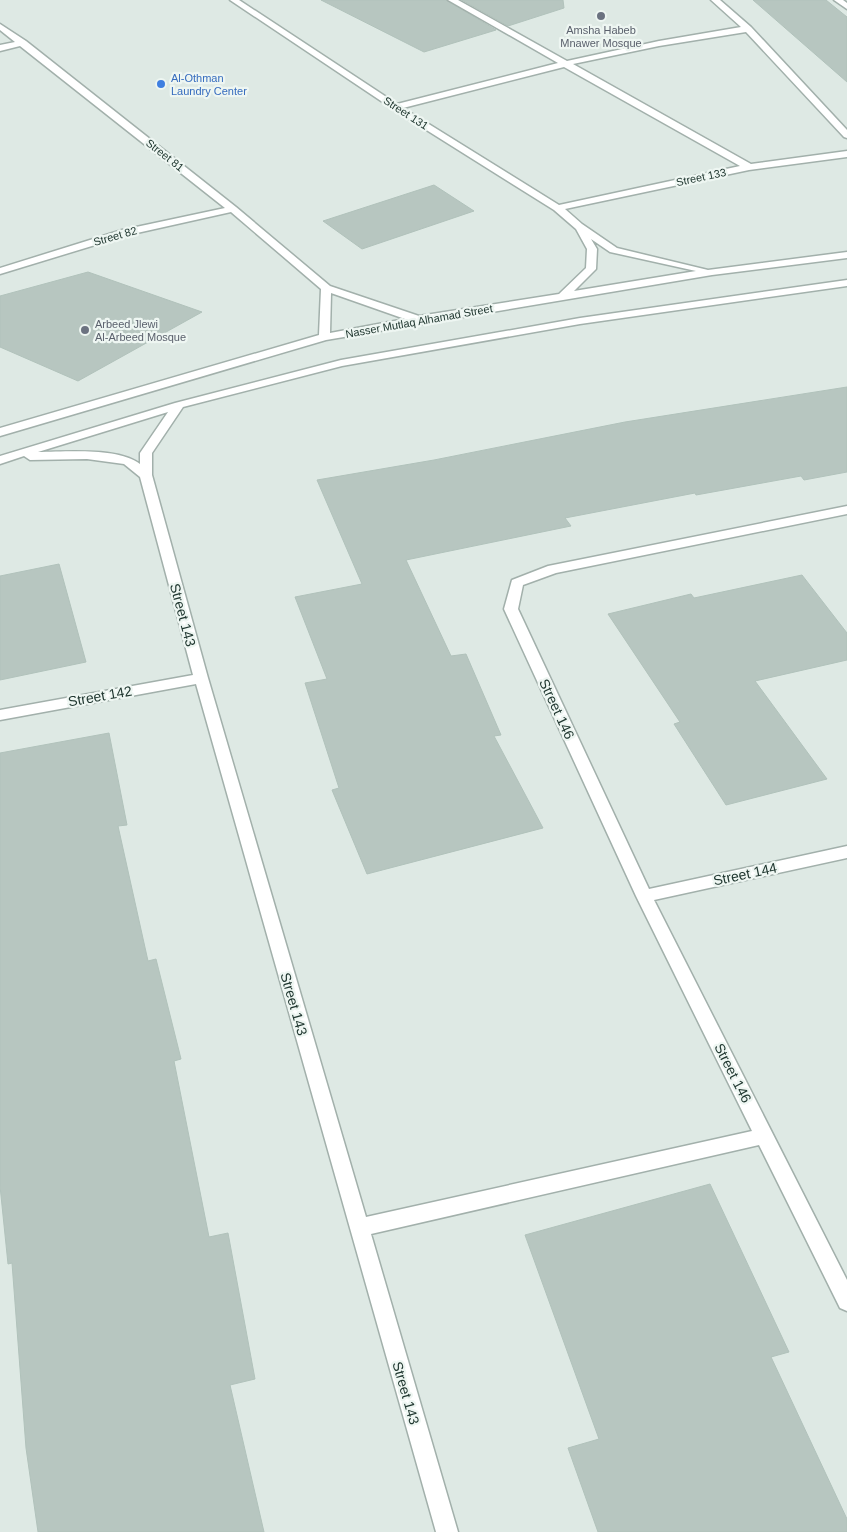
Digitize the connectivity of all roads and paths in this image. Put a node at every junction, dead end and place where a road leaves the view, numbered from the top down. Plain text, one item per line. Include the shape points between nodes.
1 (234, 0) edge
2 (452, 0) edge
3 (715, 0) edge
4 (838, 0) edge
5 (847, 7) edge
6 (0, 26) edge
7 (748, 29) junction
8 (23, 43) junction
9 (0, 48) edge
10 (563, 64) junction
11 (396, 107) junction
12 (847, 135) edge
13 (847, 154) edge
14 (749, 167) junction
15 (557, 208) junction
16 (233, 209) junction
17 (578, 226) junction
18 (847, 254) edge
19 (0, 271) edge
20 (712, 272) junction
21 (847, 283) edge
22 (326, 288) junction
23 (563, 296) junction
24 (416, 320) junction
25 (324, 337) junction
26 (179, 405) junction
27 (0, 432) edge
28 (14, 456) junction
29 (0, 460) edge
30 (146, 475) junction
31 (847, 510) edge
32 (200, 678) junction
33 (0, 715) edge
34 (847, 852) edge
35 (644, 896) junction
36 (765, 1136) junction
37 (358, 1228) junction
38 (847, 1301) edge
39 (446, 1532) edge

1 - 11 street, Street 131
2 - 10 street
3 - 7 street
4 - 5 street
6 - 8 street, Street 81
7 - 10 street via 701,35
7 - 12 street
8 - 9 street
8 - 16 street, Street 81
10 - 11 street
10 - 14 street
11 - 15 street, Street 131
13 - 14 street, Street 133
14 - 15 street, Street 133
15 - 17 street, Street 131
16 - 19 street, Street 82 via 126,232
16 - 22 street, Street 81
17 - 20 street, Street 131 via 614,250
17 - 23 street, Street 131 via 592,250 591,269
18 - 20 street, Nasser Mutlaq Alhamad Street
20 - 23 street, Nasser Mutlaq Alhamad Street
21 - 26 street via 580,321 341,363
22 - 24 street, Street 81
22 - 25 street
23 - 24 street, Nasser Mutlaq Alhamad Street
24 - 25 street, Nasser Mutlaq Alhamad Street
25 - 27 street, Nasser Mutlaq Alhamad Street
26 - 28 street
26 - 30 street, Street 143 via 146,453
28 - 29 street
28 - 30 street via 86,455 128,461
30 - 32 street, Street 143
31 - 35 street, Street 146 via 553,570 517,583 511,608
32 - 33 street, Street 142
32 - 37 street, Street 143
34 - 35 street, Street 144
35 - 36 street, Street 146
36 - 37 street
36 - 38 street, Street 146
37 - 39 street, Street 143

